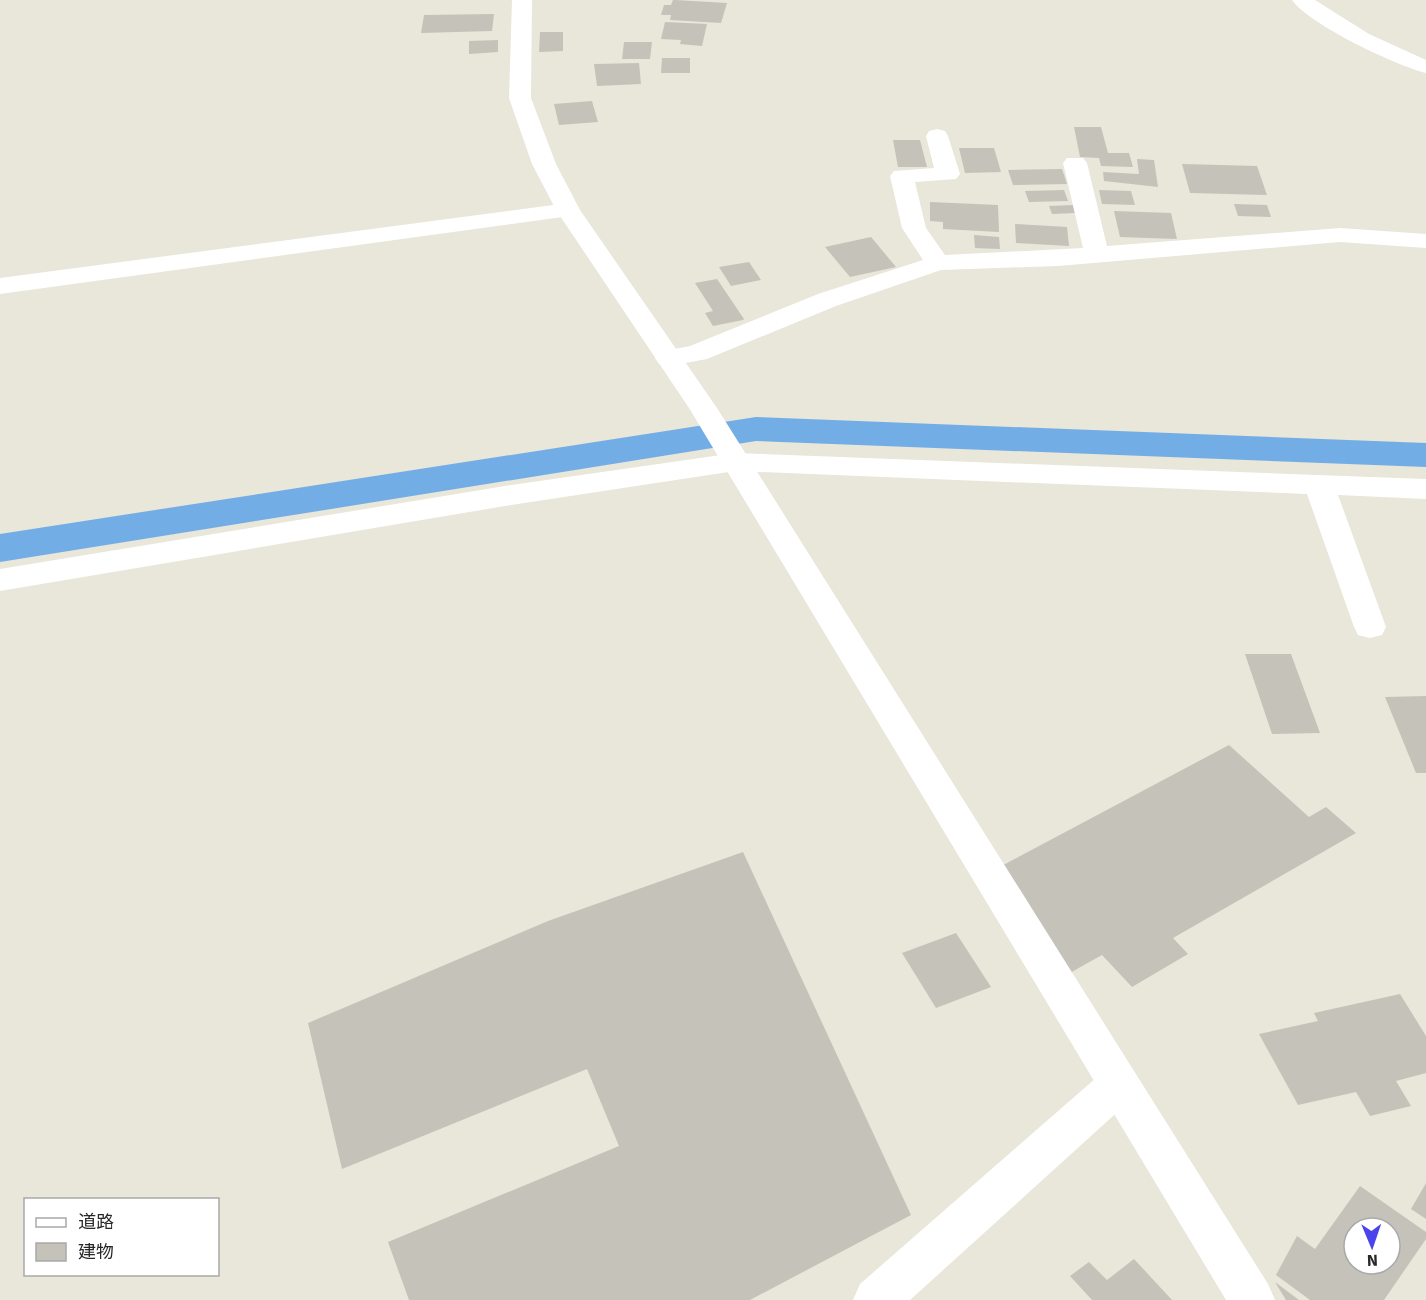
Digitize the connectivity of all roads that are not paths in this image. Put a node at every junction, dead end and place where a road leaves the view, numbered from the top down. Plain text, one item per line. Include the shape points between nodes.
1 (522, 0) edge
2 (1302, 0) edge
3 (1426, 67) edge
4 (937, 136) dead end
5 (1075, 163) dead end
6 (568, 210) junction
7 (1426, 241) edge
8 (1097, 255) junction
9 (938, 263) junction
10 (0, 286) edge
11 (669, 358) junction
12 (733, 458) junction
13 (1319, 485) junction
14 (1426, 489) edge
15 (0, 580) edge
16 (1370, 627) dead end
17 (1119, 1084) junction
18 (876, 1300) edge
19 (1252, 1300) edge

1 - 6 street via 520,98 544,164
2 - 3 street via 1341,27 1404,60
4 - 9 street via 948,174 902,176 914,228
5 - 8 street
6 - 10 street
6 - 11 street
7 - 8 street via 1340,235
8 - 9 street
9 - 11 street via 827,300 698,353
11 - 12 street
12 - 13 street
12 - 15 street
12 - 17 street
13 - 14 street
13 - 16 street
17 - 18 street
17 - 19 street

